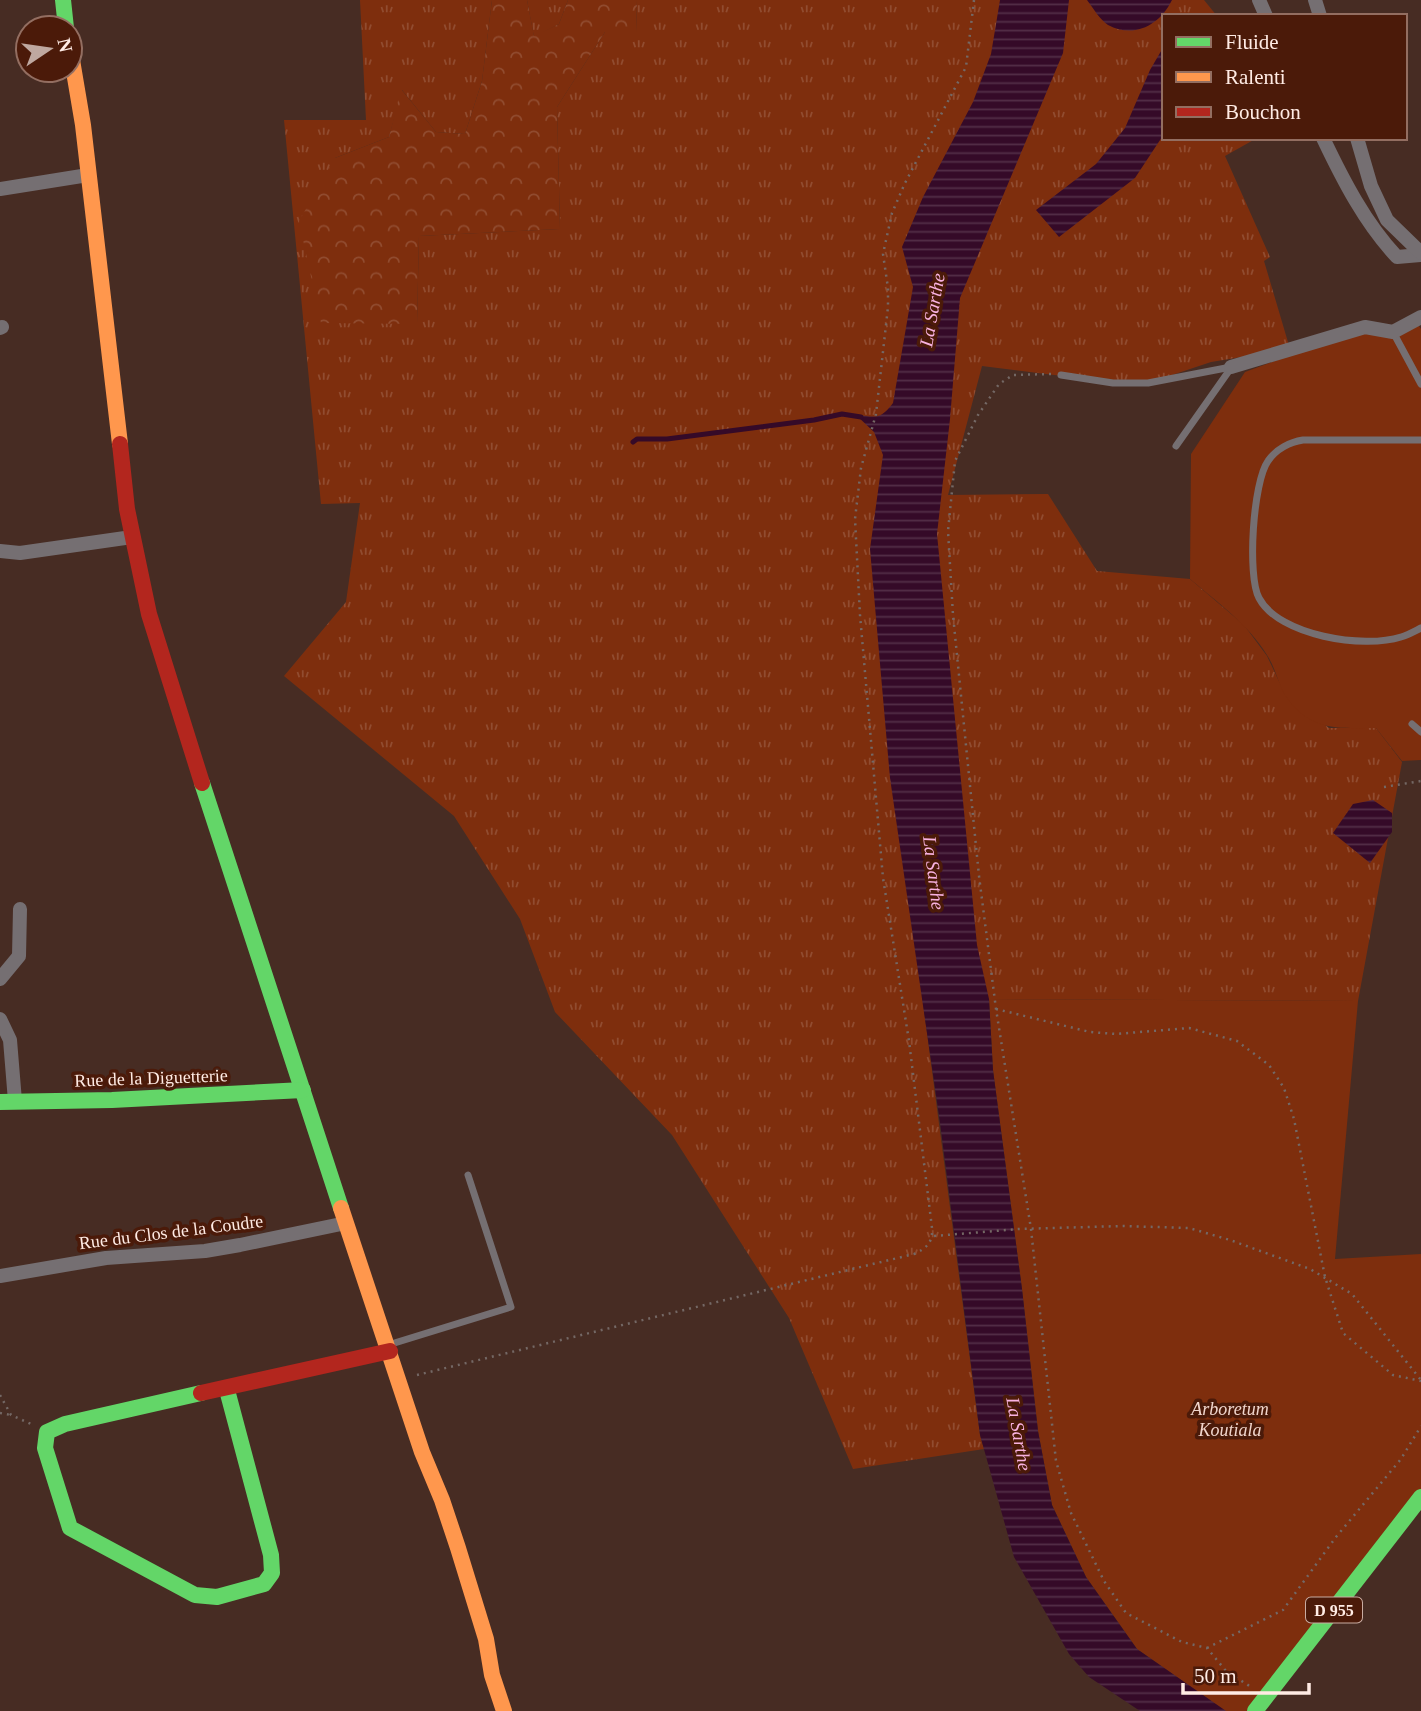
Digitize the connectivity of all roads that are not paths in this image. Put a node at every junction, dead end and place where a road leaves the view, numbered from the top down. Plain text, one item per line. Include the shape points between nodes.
1 (77, 84) edge
2 (1324, 140) edge
3 (1358, 140) edge
4 (88, 175) junction
5 (0, 189) edge
6 (1421, 254) edge
7 (1421, 317) edge
8 (1393, 332) junction
9 (1231, 367) junction
10 (1061, 374) road end
11 (1421, 384) edge
12 (1421, 440) edge
13 (1176, 446) dead end
14 (132, 537) junction
15 (0, 551) edge
16 (1421, 628) edge
17 (1412, 724) dead end
18 (1421, 732) edge
19 (20, 909) dead end
20 (0, 979) edge
21 (0, 1019) edge
22 (303, 1090) junction
23 (8, 1101) edge
24 (468, 1175) dead end
25 (346, 1223) junction
26 (0, 1276) edge
27 (389, 1348) junction
28 (227, 1390) junction
29 (1418, 1503) edge
30 (504, 1711) edge
31 (1255, 1711) edge

1 - 4 street
2 - 6 street via 1378,237 1397,257
3 - 6 street via 1370,186 1387,220
4 - 5 street
4 - 14 street
7 - 8 street
8 - 9 street via 1365,327
8 - 11 lane
9 - 10 lane via 1148,383 1111,383
9 - 13 lane
12 - 16 lane via 1289,443 1267,462 1255,503 1253,569 1258,597 1266,608 1280,621 1311,635 1359,641 1399,638
14 - 15 street via 20,553
14 - 22 street via 168,680
17 - 18 lane
19 - 20 street via 19,956
21 - 23 street via 10,1040
22 - 23 street, Rue de la Diguetterie
22 - 25 street
24 - 27 lane via 511,1307
25 - 26 street, Rue du Clos de la Coudre via 205,1251 106,1258
25 - 27 street
27 - 28 street
27 - 30 street via 458,1548
28 - 28 street via 65,1424 47,1432 45,1448 70,1528 195,1595 216,1597 264,1584 272,1573 271,1555
29 - 31 street, D 955

